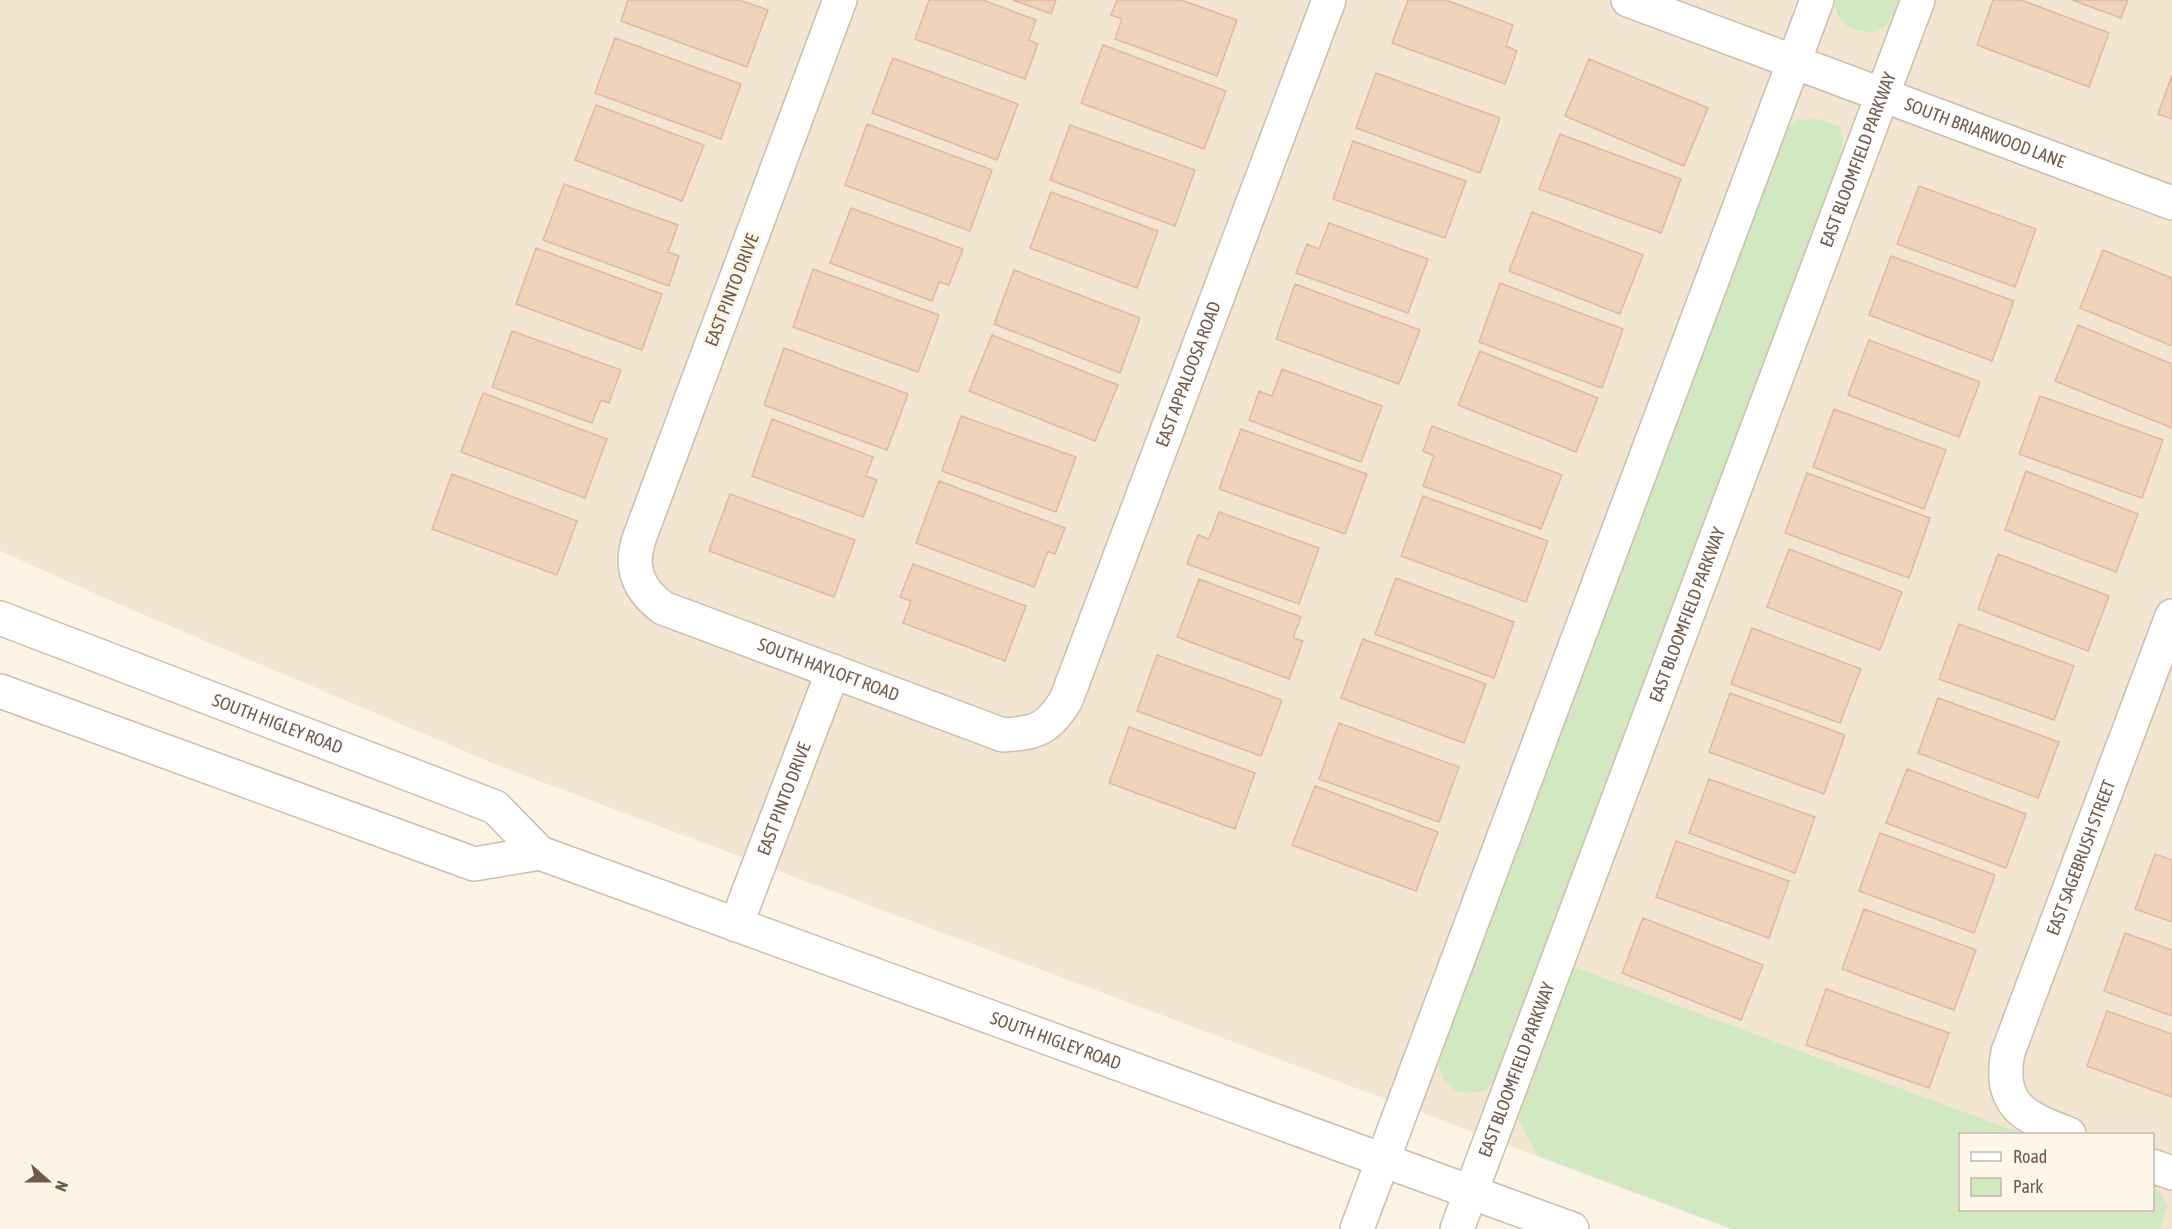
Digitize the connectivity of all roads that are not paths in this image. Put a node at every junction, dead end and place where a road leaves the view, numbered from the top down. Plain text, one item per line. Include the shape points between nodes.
1 (840, 0) edge
2 (1329, 0) edge
3 (1628, 0) edge
4 (1817, 0) edge
5 (1918, 0) edge
6 (1794, 63) junction
7 (1883, 94) junction
8 (2172, 203) edge
9 (639, 582) joint
10 (2172, 615) edge
11 (0, 618) edge
12 (833, 671) junction
13 (0, 691) edge
14 (1028, 734) joint
15 (540, 854) junction
16 (736, 925) junction
17 (2067, 1133) edge
18 (1384, 1160) junction
19 (2154, 1167) edge
20 (2172, 1173) edge
21 (1471, 1191) junction
22 (1358, 1229) edge
23 (1456, 1229) edge
24 (1572, 1229) edge

1 - 9 street, EAST PINTO DRIVE via 636,547
2 - 14 street, EAST APPALOOSA ROAD via 1066,700 1056,716
3 - 6 street, SOUTH BRIARWOOD LANE
4 - 6 street
5 - 7 street, EAST BLOOMFIELD PARKWAY
6 - 7 street, SOUTH BRIARWOOD LANE
6 - 18 street
7 - 8 street, SOUTH BRIARWOOD LANE
7 - 21 street, EAST BLOOMFIELD PARKWAY
9 - 12 street, SOUTH HAYLOFT ROAD via 663,608
10 - 17 street, EAST SAGEBRUSH STREET via 2004,1069 2006,1087 2025,1115
11 - 15 street, SOUTH HIGLEY ROAD via 495,807
12 - 14 street, SOUTH HAYLOFT ROAD via 1003,735
12 - 16 street, EAST PINTO DRIVE
13 - 15 street, SOUTH HIGLEY ROAD via 474,864
15 - 16 street, SOUTH HIGLEY ROAD
16 - 18 street, SOUTH HIGLEY ROAD
18 - 21 street, SOUTH HIGLEY ROAD
18 - 22 street
19 - 20 street
21 - 23 street, EAST BLOOMFIELD PARKWAY
21 - 24 street, SOUTH HIGLEY ROAD

